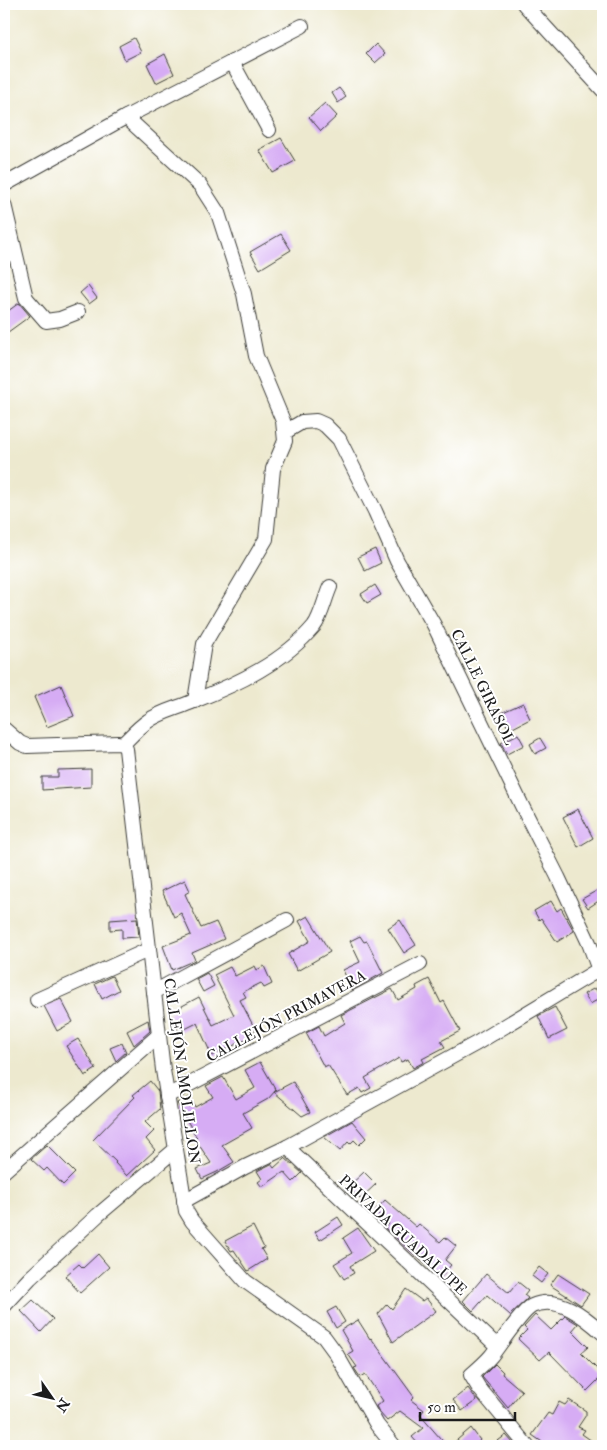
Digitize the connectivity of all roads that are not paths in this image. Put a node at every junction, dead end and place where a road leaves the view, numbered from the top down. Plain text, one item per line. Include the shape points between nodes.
1 (524, 4) edge
2 (302, 26) dead end
3 (232, 62) junction
4 (603, 90) edge
5 (125, 117) junction
6 (268, 130) dead end
7 (4, 185) edge
8 (4, 204) edge
9 (78, 312) dead end
10 (285, 432) junction
11 (330, 587) dead end
12 (195, 701) junction
13 (4, 729) edge
14 (123, 744) junction
15 (287, 920) dead end
16 (148, 950) junction
17 (420, 964) dead end
18 (601, 968) edge
19 (154, 992) junction
20 (37, 1000) dead end
21 (158, 1035) junction
22 (167, 1096) junction
23 (287, 1147) junction
24 (176, 1148) junction
25 (4, 1171) edge
26 (184, 1202) junction
27 (4, 1306) edge
28 (603, 1333) edge
29 (497, 1346) junction
30 (394, 1446) edge
31 (527, 1446) edge

1 - 4 street
2 - 3 street
3 - 5 street
3 - 6 street
5 - 7 street
5 - 10 street via 200,185 218,213 244,294 256,356
8 - 9 street via 26,298 46,321
10 - 12 street via 285,441 273,469 266,539 204,644
10 - 18 street, CALLE GIRASOL via 302,422 316,421 339,439 397,561 434,625
11 - 12 street via 315,624 291,648 263,668
12 - 14 street via 158,715
13 - 14 street via 27,746
14 - 16 street, CALLEJÓN AMOLILLON
15 - 19 street
16 - 19 street, CALLEJÓN AMOLILLON
16 - 20 street
17 - 22 street, CALLEJÓN PRIMAVERA
18 - 23 street via 477,1043
19 - 21 street, CALLEJÓN AMOLILLON
21 - 22 street, CALLEJÓN AMOLILLON
21 - 25 street
22 - 24 street, CALLEJÓN AMOLILLON
23 - 26 street via 245,1166
23 - 29 street, PRIVADA GUADALUPE
24 - 26 street, CALLEJÓN AMOLILLON
24 - 27 street via 98,1214
26 - 30 street, CALLEJÓN AMOLILLON via 192,1221 245,1281 324,1337 377,1425
28 - 29 street via 575,1310 541,1304 531,1306
29 - 31 street via 471,1375

